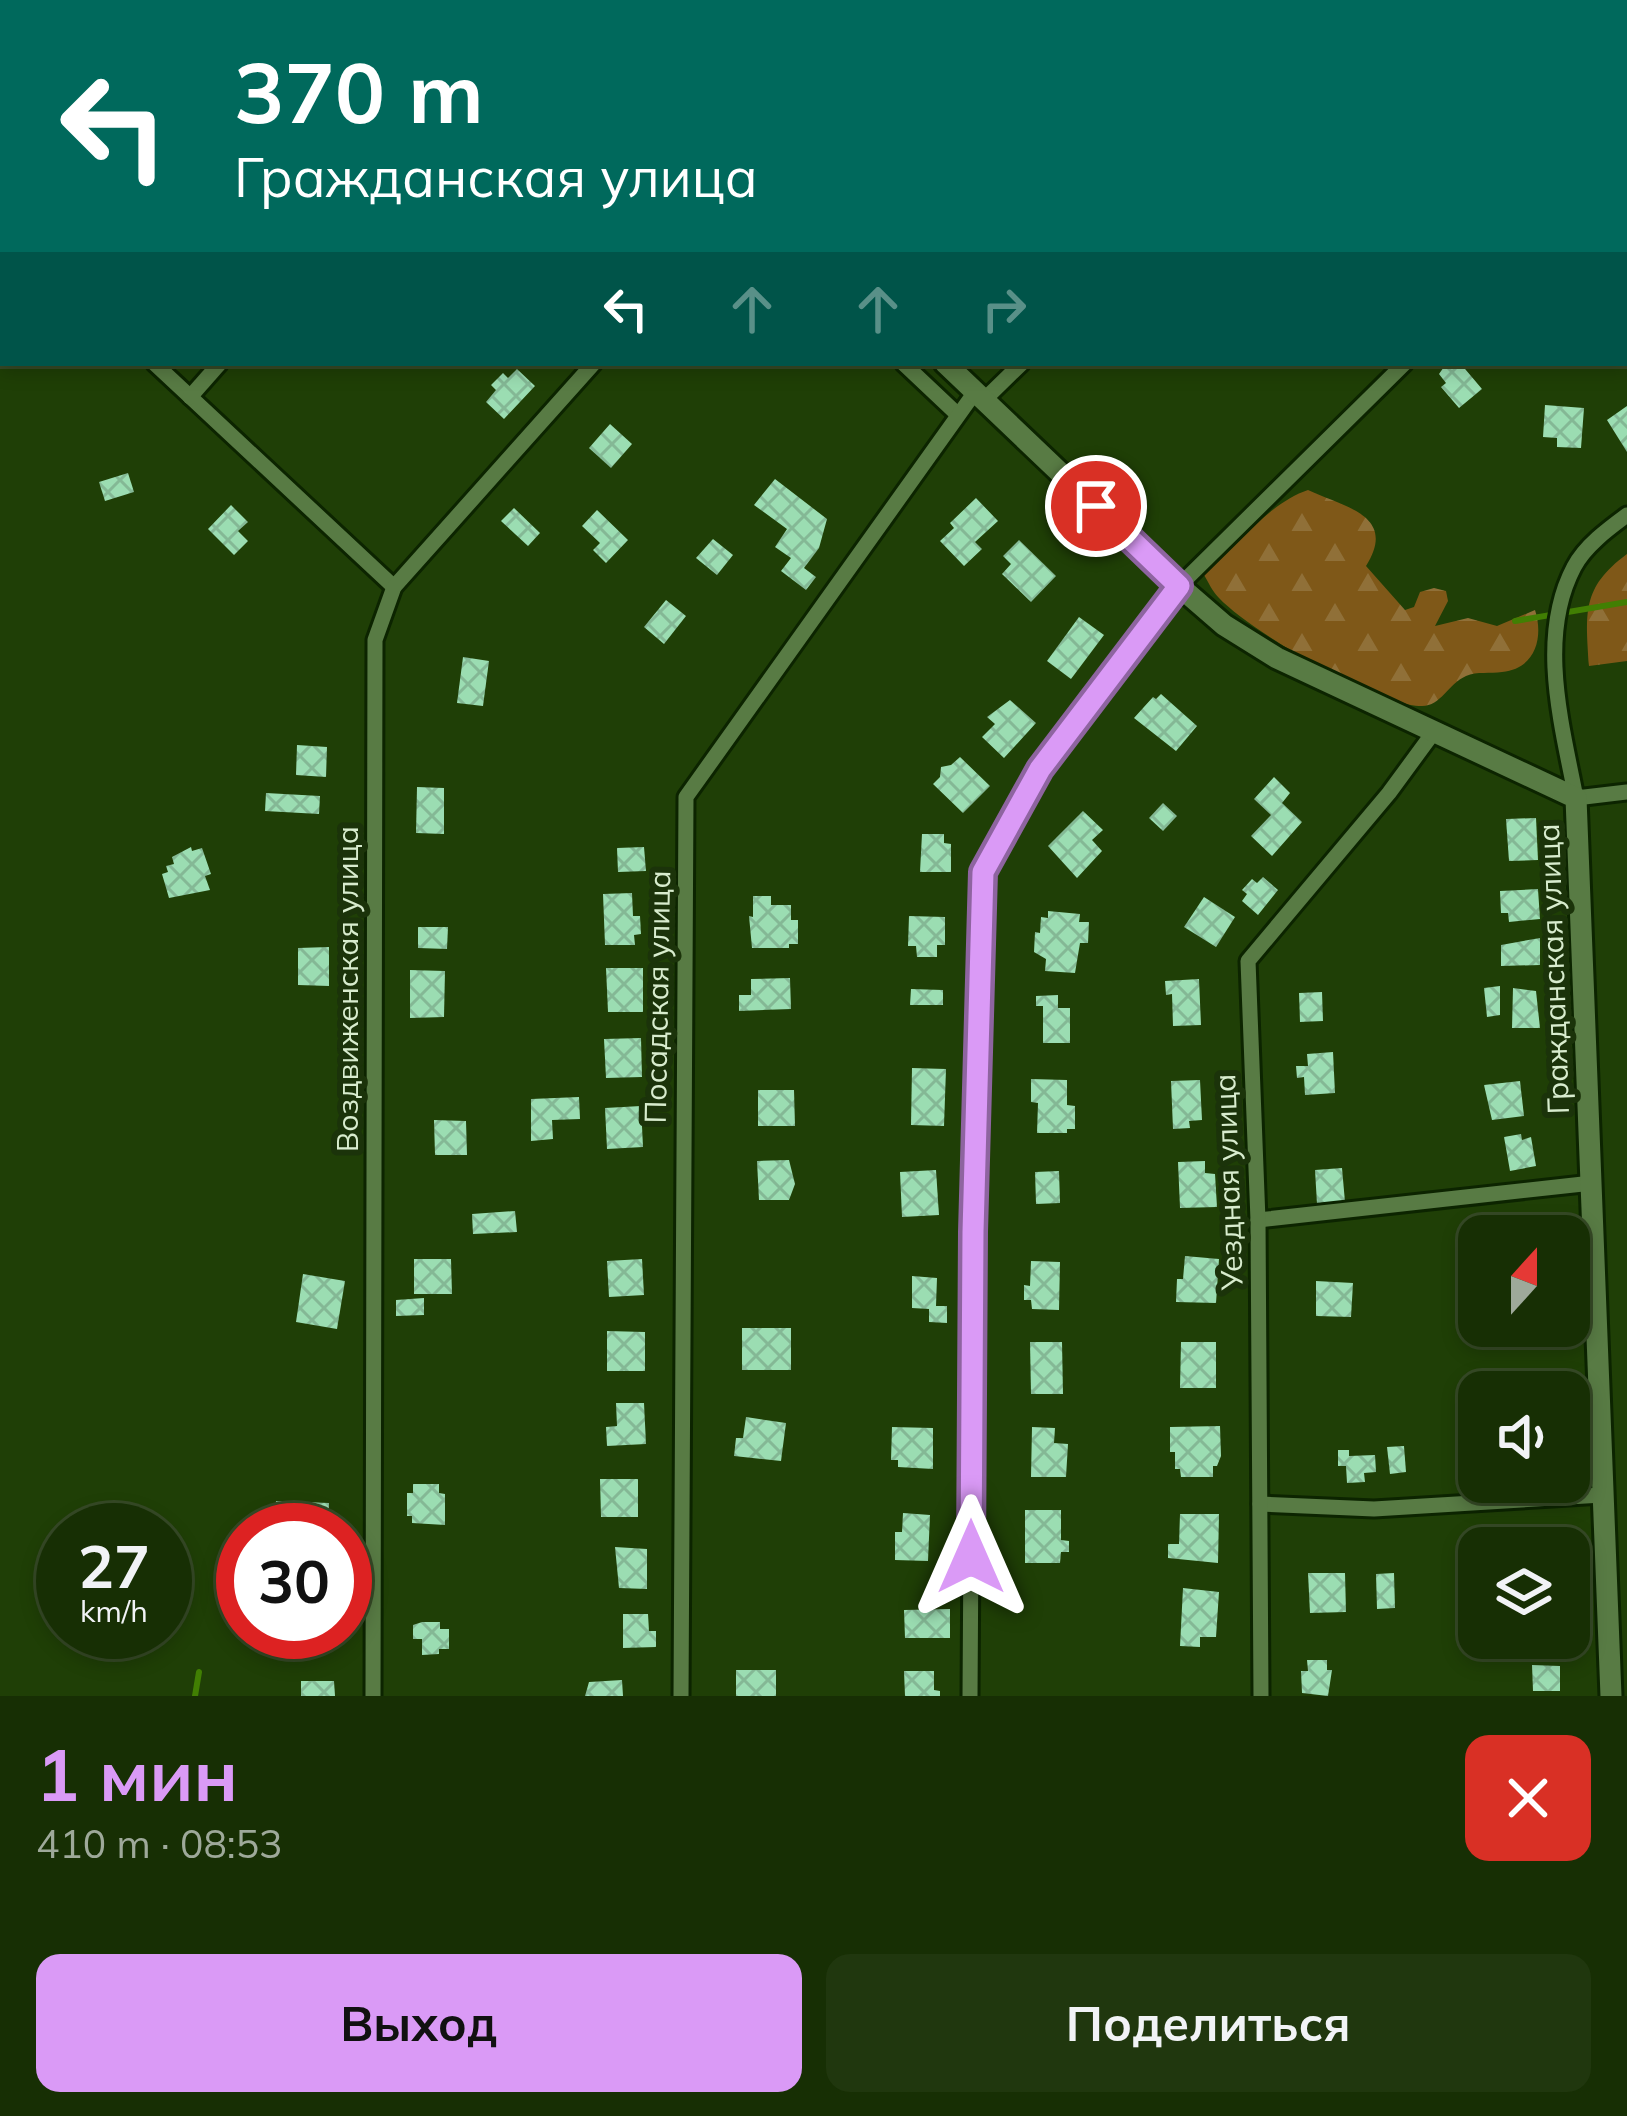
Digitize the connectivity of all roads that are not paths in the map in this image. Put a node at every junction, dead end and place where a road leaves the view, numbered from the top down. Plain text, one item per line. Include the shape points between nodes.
1 (157, 366) edge
2 (217, 366) edge
3 (591, 366) edge
4 (906, 366) edge
5 (948, 366) edge
6 (1018, 366) edge
7 (1402, 366) edge
8 (980, 396) junction
9 (190, 397) junction
10 (957, 414) junction
11 (1627, 515) edge
12 (1179, 586) junction
13 (394, 587) junction
14 (1433, 734) junction
15 (1627, 792) edge
16 (1576, 798) junction
17 (1592, 1183) junction
18 (1258, 1220) junction
19 (1602, 1495) junction
20 (1260, 1504) junction
21 (373, 1696) edge
22 (681, 1696) edge
23 (970, 1696) edge
24 (1261, 1696) edge
25 (1611, 1696) edge

1 - 9 street
2 - 9 street
3 - 13 street, Воздвиженская улица
4 - 10 street
5 - 8 street, Гражданская улица
6 - 8 street, Посадская улица
7 - 12 street
8 - 10 street, Посадская улица
8 - 12 street, Гражданская улица
9 - 13 street
10 - 22 street, Посадская улица via 686,797
11 - 16 street via 1574,566 1558,613 1554,669
12 - 14 street, Гражданская улица via 1277,658
12 - 23 street via 1040,769 983,872
13 - 21 street, Воздвиженская улица via 375,640
14 - 16 street, Гражданская улица
14 - 18 street, Уездная улица via 1248,961
15 - 16 street
16 - 17 street, Гражданская улица
17 - 18 street
17 - 19 street, Гражданская улица
18 - 20 street, Уездная улица
19 - 20 street via 1373,1509
19 - 25 street, Гражданская улица
20 - 24 street, Уездная улица

